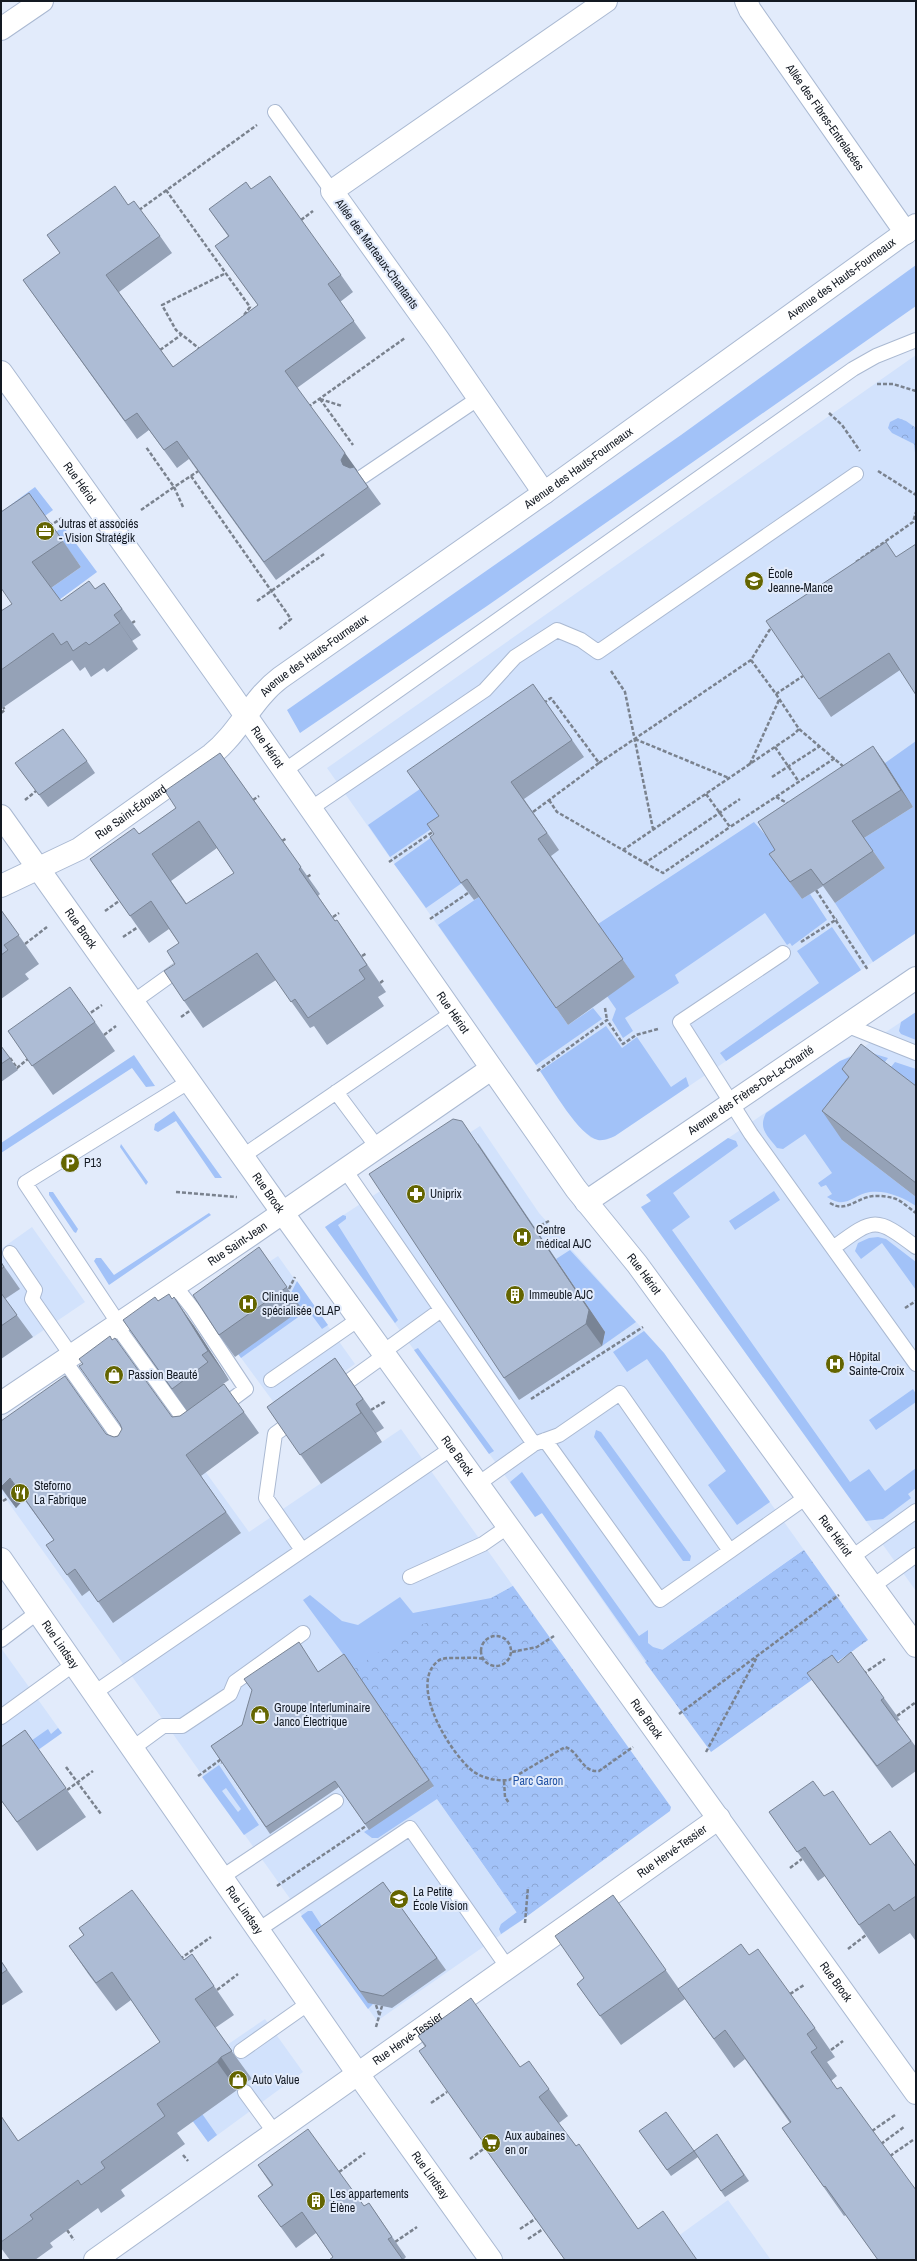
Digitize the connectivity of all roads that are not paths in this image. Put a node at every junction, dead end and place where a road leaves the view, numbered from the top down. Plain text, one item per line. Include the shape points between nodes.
1 (42, 1) edge
2 (606, 1) edge
3 (746, 1) edge
4 (1, 29) edge
5 (275, 112) dead end
6 (332, 191) junction
7 (911, 229) edge
8 (916, 340) edge
9 (1, 372) edge
10 (479, 398) junction
11 (856, 474) road end
12 (362, 477) edge
13 (544, 493) junction
14 (246, 716) junction
15 (284, 771) junction
16 (310, 809) junction
17 (1, 816) edge
18 (38, 869) junction
19 (1, 886) edge
20 (783, 953) dead end
21 (179, 969) edge
22 (916, 978) edge
23 (133, 1002) junction
24 (452, 1013) junction
25 (846, 1025) junction
26 (916, 1053) edge
27 (491, 1069) junction
28 (190, 1081) junction
29 (336, 1092) junction
30 (731, 1103) junction
31 (377, 1147) junction
32 (243, 1156) junction
33 (345, 1170) junction
34 (586, 1202) junction
35 (282, 1212) junction
36 (916, 1247) edge
37 (833, 1248) junction
38 (10, 1253) dead end
39 (175, 1286) junction
40 (441, 1310) junction
41 (359, 1319) junction
42 (118, 1324) junction
43 (384, 1353) junction
44 (68, 1358) junction
45 (916, 1364) edge
46 (271, 1380) dead end
47 (326, 1398) edge
48 (1, 1402) edge
49 (307, 1411) edge
50 (539, 1442) junction
51 (452, 1448) junction
52 (128, 1450) edge
53 (478, 1484) junction
54 (808, 1496) junction
55 (916, 1511) edge
56 (509, 1526) junction
57 (302, 1550) junction
58 (730, 1551) junction
59 (916, 1555) edge
60 (852, 1557) junction
61 (1, 1559) edge
62 (410, 1577) dead end
63 (873, 1586) junction
64 (38, 1612) junction
65 (303, 1633) dead end
66 (1, 1640) edge
67 (916, 1646) edge
68 (74, 1664) junction
69 (94, 1693) junction
70 (1, 1717) edge
71 (133, 1748) junction
72 (336, 1801) dead end
73 (719, 1818) junction
74 (222, 1877) junction
75 (258, 1930) junction
76 (508, 1968) junction
77 (309, 2003) junction
78 (241, 2051) dead end
79 (358, 2074) junction
80 (246, 2092) dead end
81 (916, 2093) edge
82 (275, 2133) junction
83 (95, 2260) edge
84 (491, 2260) edge

1 - 4 street
2 - 6 street, Allée des Marteaux-Chantants
3 - 7 street, Allée des Fibres-Entrelacées via 754,16
5 - 6 lane
6 - 10 street, Allée des Marteaux-Chantants
7 - 13 street, Avenue des Hauts-Fourneaux
8 - 15 lane via 876,356 853,369
9 - 14 street, Rue Hériot
10 - 12 lane
10 - 13 street, Allée des Marteaux-Chantants
11 - 16 lane via 598,652 581,640 557,630 515,656 485,690
13 - 14 street, Avenue des Hauts-Fourneaux via 280,678 267,688
14 - 15 street, Rue Hériot
14 - 18 street, Rue Saint-Édouard via 223,746 211,755 79,849
15 - 16 street, Rue Hériot
16 - 24 street, Rue Hériot
17 - 18 street, Rue Brock
18 - 19 street, Rue Saint-Édouard
18 - 23 street, Rue Brock
20 - 30 lane via 680,1022
21 - 23 lane
22 - 25 street, Avenue des Frères-De-La-Charité
23 - 28 street, Rue Brock
24 - 27 street, Rue Hériot
24 - 29 lane
25 - 26 lane
25 - 30 street, Avenue des Frères-De-La-Charité
27 - 31 street, Rue Saint-Jean
27 - 34 street, Rue Hériot
28 - 32 street, Rue Brock
28 - 42 lane via 25,1182
29 - 31 lane
29 - 32 lane
30 - 34 street, Avenue des Frères-De-La-Charité
30 - 37 lane
31 - 33 street, Rue Saint-Jean
32 - 35 street, Rue Brock
33 - 35 street, Rue Saint-Jean
33 - 40 lane
34 - 54 street, Rue Hériot via 638,1264
35 - 39 street, Rue Saint-Jean
35 - 41 street, Rue Brock
36 - 37 lane via 891,1228 879,1224 864,1227
37 - 45 lane
38 - 44 lane via 34,1290 32,1299
39 - 42 street, Rue Saint-Jean
39 - 42 lane via 246,1389 190,1430
40 - 43 lane
40 - 50 lane
41 - 43 street, Rue Brock
41 - 46 lane
42 - 44 street, Rue Saint-Jean
43 - 47 lane
43 - 51 street, Rue Brock
44 - 48 street, Rue Saint-Jean
44 - 52 lane
49 - 57 lane via 274,1434 266,1498
50 - 53 lane
50 - 58 lane via 660,1600
50 - 58 lane via 560,1435 620,1393
51 - 53 street, Rue Brock
51 - 57 lane
53 - 56 street, Rue Brock
54 - 58 lane
54 - 60 street, Rue Hériot
55 - 60 lane
56 - 62 lane via 483,1544
56 - 73 street, Rue Brock
57 - 69 lane
59 - 63 lane
60 - 63 street, Rue Hériot
61 - 64 street, Rue Lindsay
63 - 67 street, Rue Hériot
64 - 66 lane
64 - 68 street, Rue Lindsay
65 - 71 lane via 235,1682 230,1694 182,1726 163,1726
68 - 69 street, Rue Lindsay
68 - 70 lane
69 - 71 street, Rue Lindsay
71 - 74 street, Rue Lindsay
72 - 74 lane
73 - 76 street, Rue Hervé-Tessier
73 - 81 street, Rue Brock
74 - 75 street, Rue Lindsay
75 - 76 lane via 410,1828
75 - 77 street, Rue Lindsay
76 - 79 street, Rue Hervé-Tessier
77 - 78 lane
77 - 79 street, Rue Lindsay
79 - 82 street, Rue Hervé-Tessier
79 - 84 street, Rue Lindsay
80 - 82 lane
82 - 83 street, Rue Hervé-Tessier

